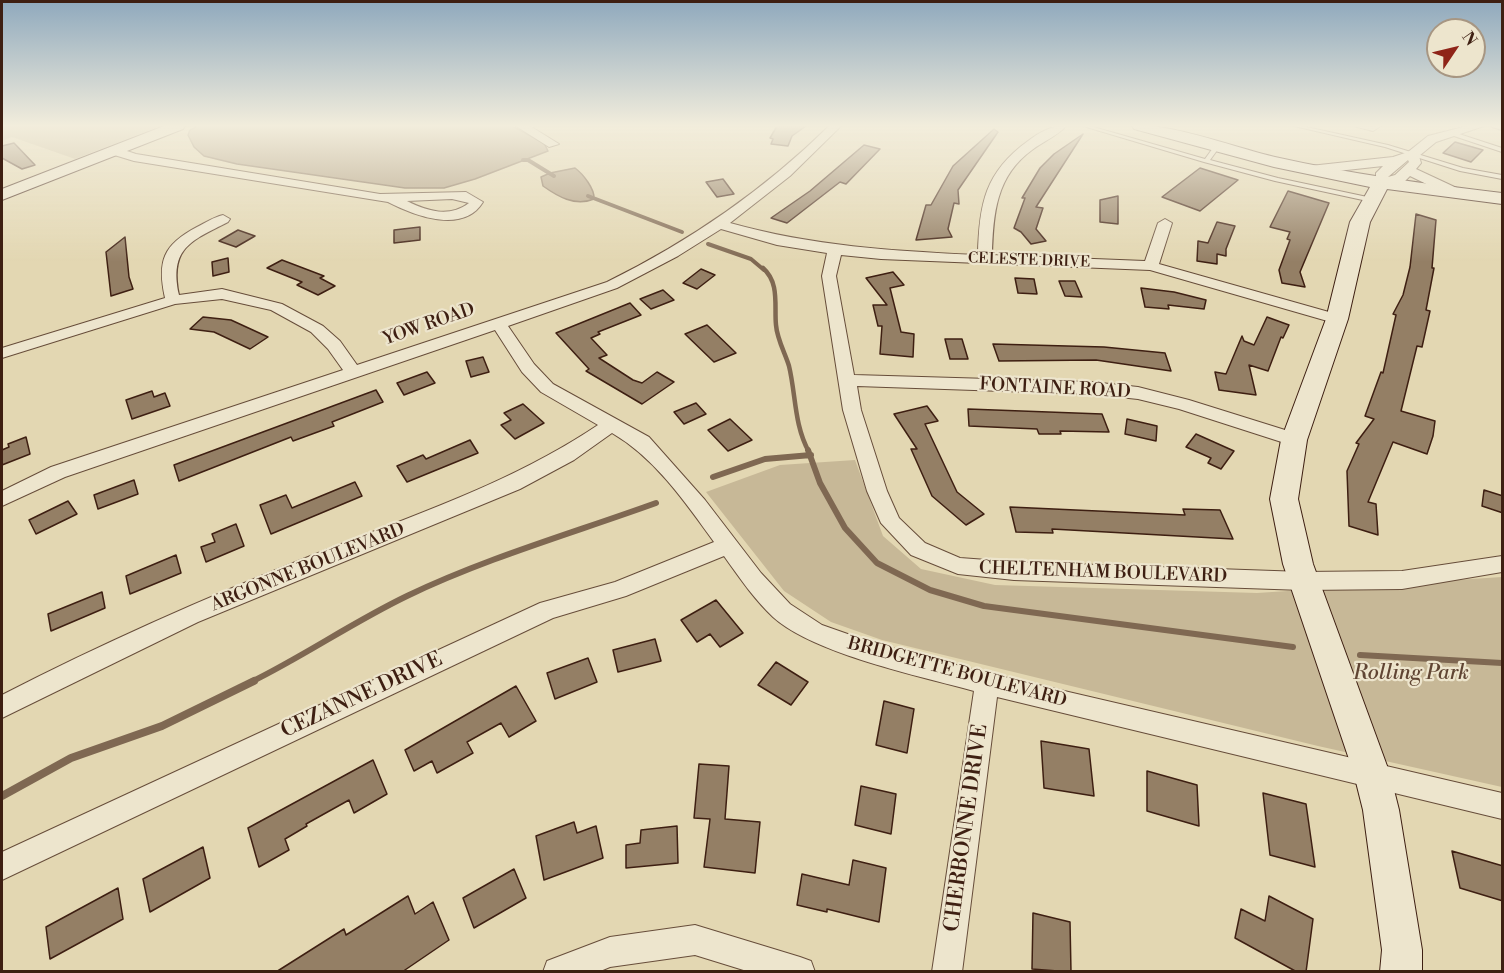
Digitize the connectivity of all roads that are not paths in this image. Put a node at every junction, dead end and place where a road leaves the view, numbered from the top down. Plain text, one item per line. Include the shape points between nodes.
1 (63, 171) edge
2 (221, 171) edge
3 (789, 171) edge
4 (1002, 171) edge
5 (1254, 171) edge
6 (1311, 171) edge
7 (1384, 171) edge
8 (1407, 171) edge
9 (1411, 171) edge
10 (1471, 171) edge
11 (1502, 176) edge
12 (1377, 192) junction
13 (1456, 193) junction
14 (2, 195) edge
15 (1503, 198) edge
16 (393, 200) junction
17 (223, 219) dead end
18 (1165, 223) dead end
19 (717, 224) junction
20 (835, 250) junction
21 (986, 258) junction
22 (1151, 266) junction
23 (173, 300) junction
24 (1337, 319) junction
25 (498, 323) junction
26 (2, 354) edge
27 (353, 371) junction
28 (846, 380) junction
29 (611, 425) junction
30 (1294, 440) junction
31 (2, 499) edge
32 (729, 545) junction
33 (1503, 564) edge
34 (1303, 581) junction
35 (987, 684) junction
36 (2, 707) edge
37 (1372, 774) junction
38 (1503, 806) edge
39 (2, 866) edge
40 (558, 972) edge
41 (800, 972) edge
42 (947, 972) edge
43 (1401, 972) edge

1 - 14 street
2 - 16 street
3 - 19 street, YOW ROAD
4 - 21 street via 996,179 985,222
5 - 12 lane via 1277,180
6 - 12 street
7 - 12 street
8 - 12 street
9 - 13 street
10 - 11 lane
12 - 13 street
12 - 24 street via 1360,222
13 - 15 street
16 - 16 street via 434,217 467,211 477,202 452,195
17 - 23 street via 187,238 170,253 167,267
18 - 22 street
19 - 20 street, CELESTE DRIVE via 777,241
19 - 25 street, YOW ROAD via 653,266 612,285
20 - 21 street, CELESTE DRIVE
20 - 28 street, CHELTENHAM BOULEVARD via 829,276
21 - 22 street, CELESTE DRIVE
22 - 24 street, CELESTE DRIVE
23 - 26 street
23 - 27 street via 222,294 276,307 317,329
24 - 30 street
25 - 27 street, YOW ROAD
25 - 29 street, BRIDGETTE BOULEVARD via 528,368 547,388
27 - 31 street, YOW ROAD via 57,472
28 - 30 street, FONTAINE ROAD via 1138,393
28 - 34 street, CHELTENHAM BOULEVARD via 877,491 891,523 918,549 958,566 1014,571
29 - 32 street, BRIDGETTE BOULEVARD via 642,442 662,462
29 - 36 street, ARGONNE BOULEVARD via 567,455 513,484 139,637
30 - 34 street via 1284,499
32 - 35 street, BRIDGETTE BOULEVARD via 782,610 814,632 876,654
32 - 39 street, CEZANNE DRIVE via 643,583 548,610
33 - 34 street, CHELTENHAM BOULEVARD via 1402,580
34 - 37 street
35 - 37 street, BRIDGETTE BOULEVARD
35 - 42 street, CHERBONNE DRIVE
37 - 38 street, BRIDGETTE BOULEVARD
37 - 43 street via 1381,810
40 - 41 street via 610,952 695,940

